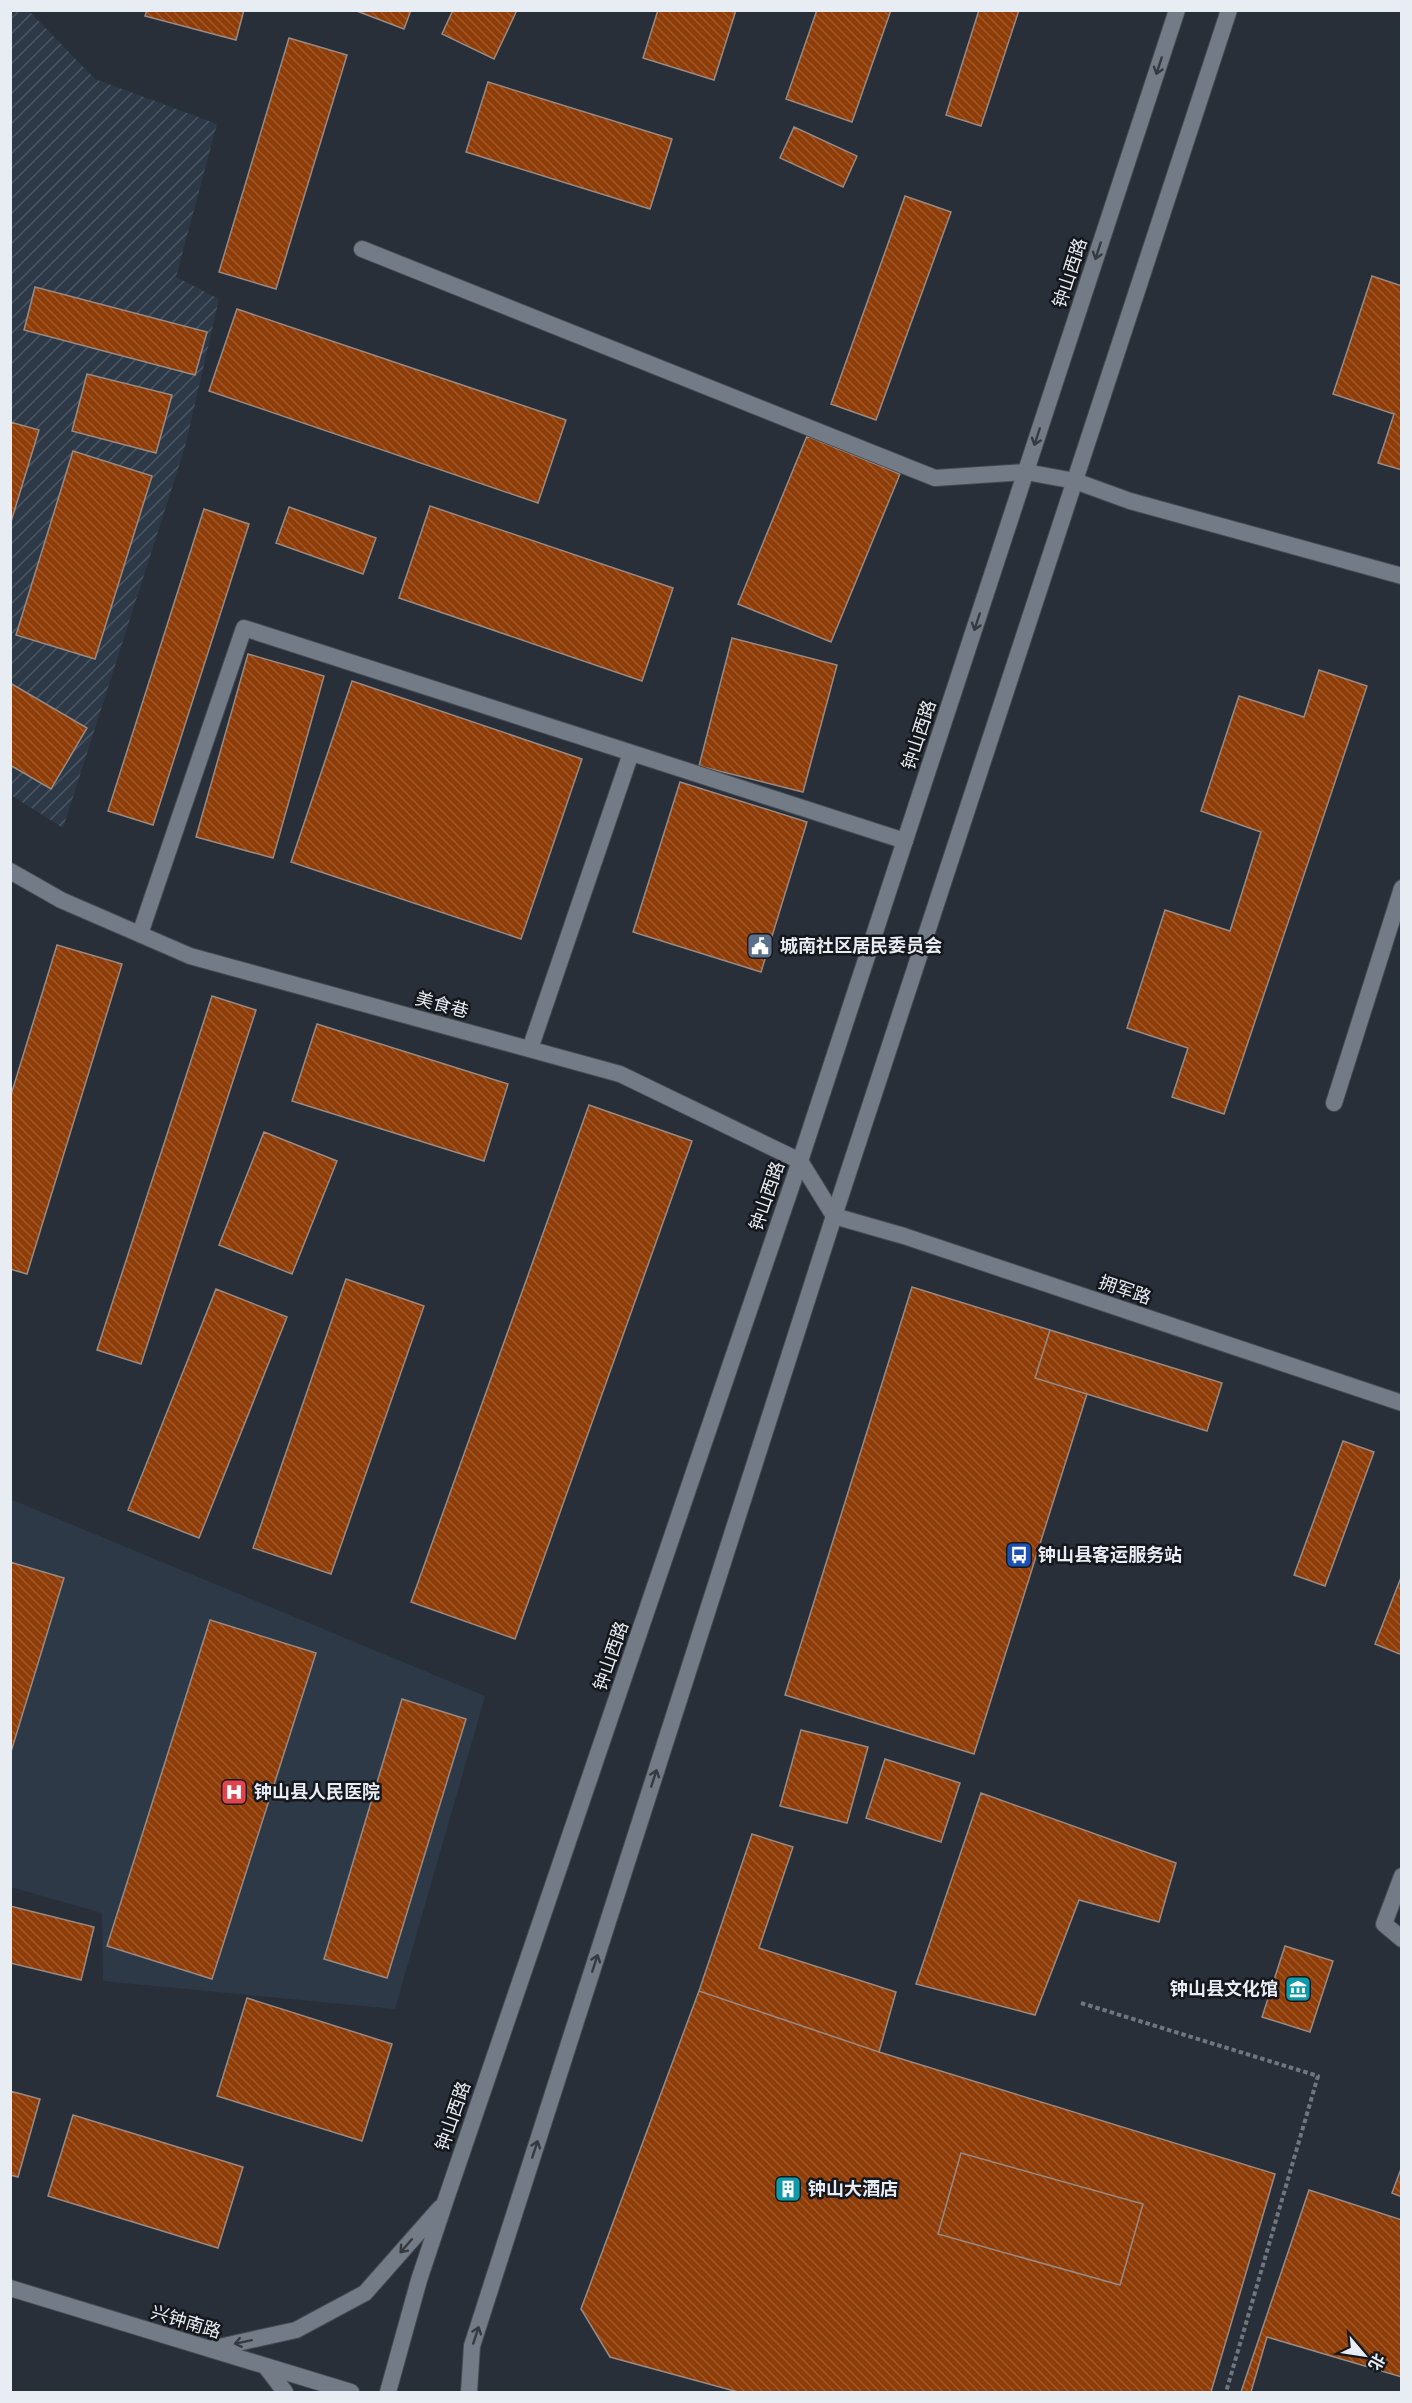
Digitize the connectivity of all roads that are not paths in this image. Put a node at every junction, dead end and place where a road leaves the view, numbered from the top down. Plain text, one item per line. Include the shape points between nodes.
1 (1177, 10) edge
2 (1229, 10) edge
3 (362, 249) dead end
4 (1026, 472) junction
5 (1075, 481) junction
6 (1401, 576) edge
7 (631, 753) junction
8 (905, 841) junction
9 (10, 871) edge
10 (1401, 888) edge
11 (140, 934) junction
12 (530, 1049) junction
13 (1334, 1103) dead end
14 (800, 1161) junction
15 (834, 1216) junction
16 (1401, 1403) edge
17 (1401, 1876) edge
18 (1401, 1939) edge
19 (445, 2202) junction
20 (10, 2288) edge
21 (207, 2349) junction
22 (266, 2367) junction
23 (285, 2392) edge
24 (351, 2392) edge
25 (388, 2392) edge
26 (469, 2392) edge

1 -> 4 main road, 钟山西路
2 - 5 main road
3 - 4 main road via 936,478
4 - 5 main road
4 -> 8 main road, 钟山西路
5 - 6 main road via 1130,501
5 - 15 main road
7 - 8 main road
7 - 11 main road via 244,628
7 - 12 main road
8 - 14 main road, 钟山西路
9 - 11 main road, 美食巷 via 61,900
10 - 13 main road
11 - 12 main road, 美食巷 via 190,956
12 - 14 main road, 美食巷 via 620,1074
14 - 15 main road
14 - 19 main road, 钟山西路
15 - 16 main road, 拥军路
26 -> 15 main road via 472,2346
17 - 18 main road via 1384,1924
19 -> 21 main road via 365,2293 296,2330
19 - 25 main road, 钟山西路
20 - 21 main road, 兴钟南路
21 - 22 main road, 兴钟南路
22 - 23 main road
22 - 24 main road, 兴钟南路

